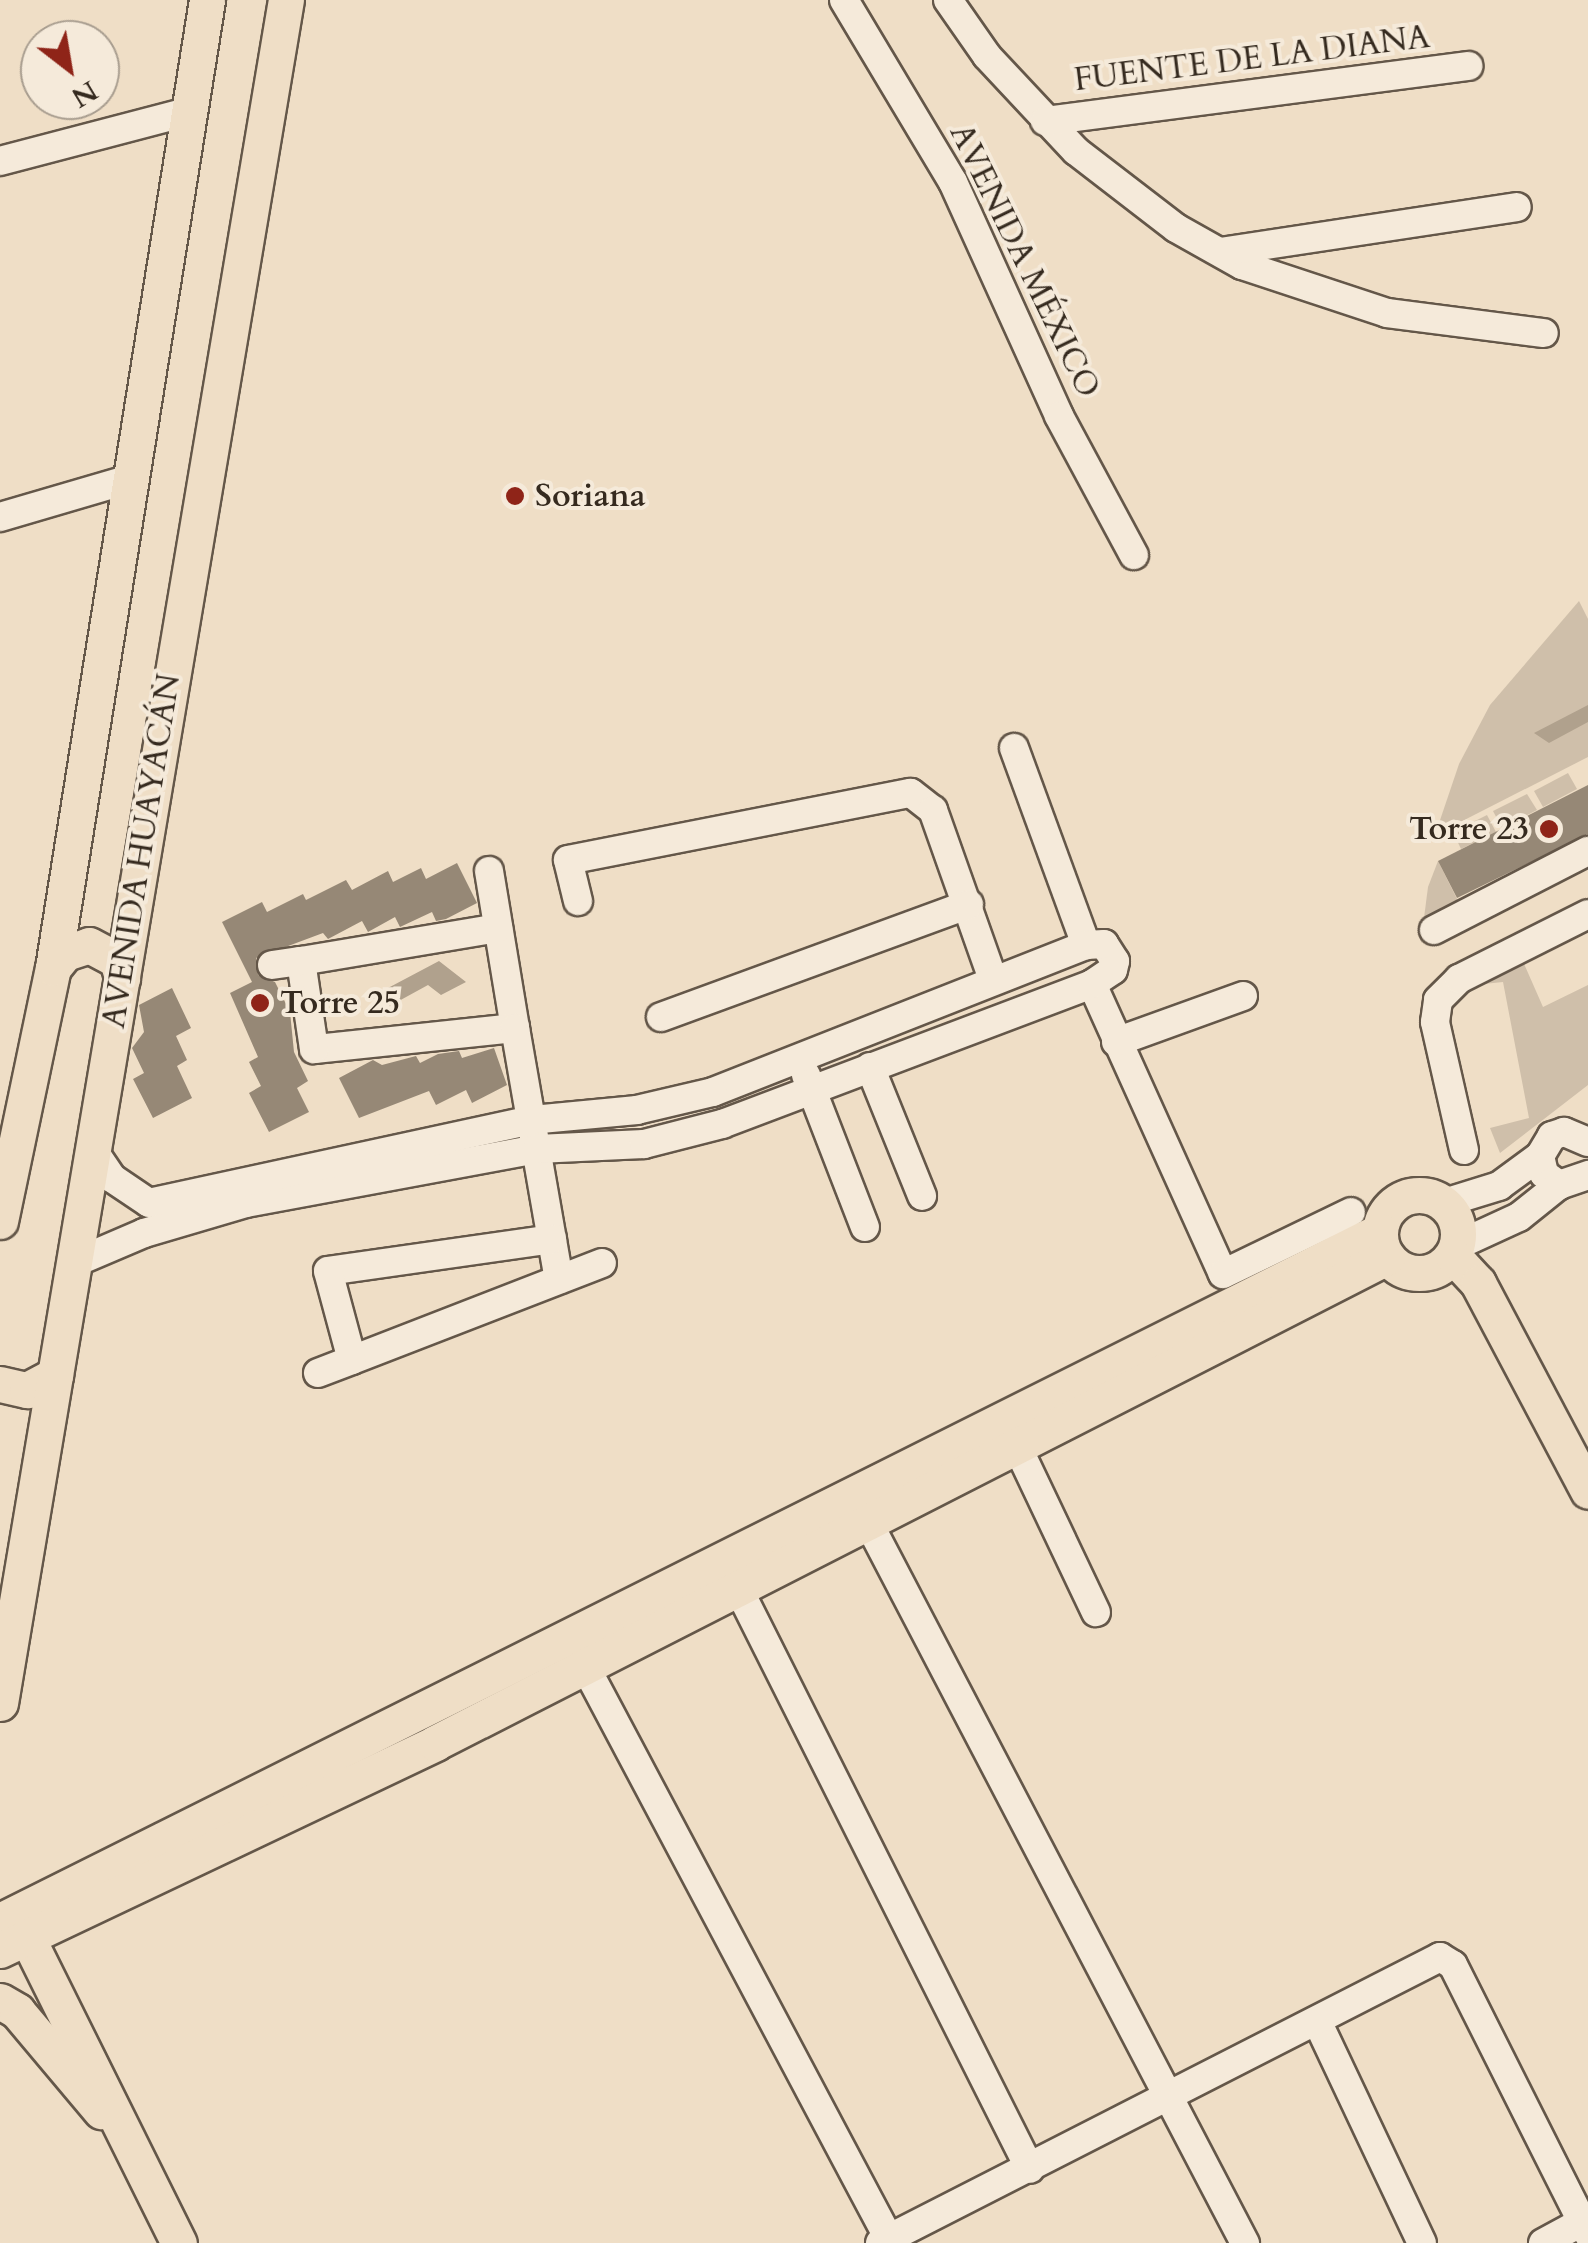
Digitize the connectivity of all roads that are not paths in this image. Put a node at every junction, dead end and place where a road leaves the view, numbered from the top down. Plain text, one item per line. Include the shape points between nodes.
1 (207, 0) edge
2 (286, 0) edge
3 (844, 0) edge
4 (948, 0) edge
5 (1468, 66) dead end
6 (190, 111) junction
7 (1045, 121) junction
8 (0, 161) edge
9 (1518, 207) dead end
10 (1220, 252) junction
11 (1544, 333) dead end
12 (130, 480) junction
13 (0, 517) edge
14 (1134, 555) dead end
15 (1014, 748) dead end
16 (1588, 851) edge
17 (489, 871) dead end
18 (578, 901) dead end
19 (969, 904) junction
20 (1588, 914) edge
21 (498, 928) junction
22 (1434, 930) dead end
23 (1086, 945) junction
24 (301, 962) junction
25 (272, 965) dead end
26 (53, 968) junction
27 (122, 978) junction
28 (993, 979) junction
29 (1092, 984) junction
30 (1243, 996) dead end
31 (660, 1017) dead end
32 (515, 1028) junction
33 (830, 1042) junction
34 (1116, 1042) junction
35 (798, 1054) junction
36 (870, 1067) junction
37 (844, 1076) junction
38 (811, 1088) junction
39 (532, 1120) junction
40 (1584, 1134) edge
41 (537, 1148) junction
42 (1464, 1150) dead end
43 (96, 1154) junction
44 (1540, 1156) junction
45 (1588, 1175) edge
46 (286, 1182) junction
47 (1559, 1185) junction
48 (922, 1196) dead end
49 (1444, 1203) junction
50 (152, 1216) junction
51 (0, 1221) edge
52 (865, 1227) dead end
53 (1373, 1233) junction
54 (552, 1239) junction
55 (1455, 1250) junction
56 (602, 1262) dead end
57 (74, 1264) junction
58 (559, 1279) junction
59 (352, 1360) junction
60 (318, 1373) dead end
61 (55, 1374) junction
62 (0, 1384) edge
63 (1017, 1446) junction
64 (1588, 1491) edge
65 (868, 1522) junction
66 (738, 1588) junction
67 (672, 1605) junction
68 (1096, 1612) dead end
69 (585, 1666) junction
70 (0, 1702) edge
71 (11, 1931) edge
72 (0, 2001) edge
73 (1318, 2023) junction
74 (1169, 2100) junction
75 (134, 2150) junction
76 (1030, 2169) junction
77 (1585, 2228) edge
78 (885, 2241) edge
79 (179, 2243) edge
80 (1245, 2243) edge
81 (1422, 2243) edge
82 (1543, 2243) edge

1 - 6 main road
2 - 27 main road, AVENIDA HUAYACÁN
3 - 14 street, AVENIDA MÉXICO via 953,182 1059,416
4 - 7 street
5 - 7 street, FUENTE DE LA DIANA
6 - 8 street
6 - 12 main road
7 - 10 street via 1124,190
9 - 10 street
10 - 11 street via 1292,284 1387,313
12 - 13 street
12 - 26 main road
15 - 23 street
16 - 22 street
17 - 21 street
18 - 19 street via 568,860 911,793 934,810
19 - 28 street
19 - 31 street
20 - 42 street via 1459,979 1438,1000 1435,1022
21 - 24 street
21 - 32 street
23 - 28 street
23 - 29 street via 1104,944 1115,961
24 - 25 street
24 - 32 street via 314,1049
26 - 27 main road via 64,953 88,945 117,960
26 - 51 main road
27 - 43 main road, AVENIDA HUAYACÁN
28 - 33 street
29 - 34 street
29 - 36 street
30 - 34 street
32 - 39 street
33 - 35 street
33 - 37 street
34 - 53 street via 1223,1274
35 - 38 street
35 - 39 street via 713,1092 637,1110
36 - 37 street
36 - 48 street
37 - 38 street
38 - 41 street via 722,1124 644,1144
38 - 52 street
39 - 41 street
39 - 46 street
40 - 44 street via 1552,1136
41 - 46 street
41 - 54 street
43 - 50 street
43 - 57 main road, AVENIDA HUAYACÁN
44 - 47 street via 1544,1174
44 - 49 street via 1499,1186
45 - 47 street
46 - 50 street
47 - 55 street via 1519,1217
49 - 53 main road via 1422,1195 1404,1198
49 - 55 main road via 1457,1222
50 - 57 street
53 - 55 main road via 1420,1274
53 - 63 main road
53 - 67 main road
54 - 58 street
54 - 59 street via 328,1272
55 - 64 main road
56 - 58 street
57 - 61 main road, AVENIDA HUAYACÁN
58 - 59 street
59 - 60 street
61 - 62 main road via 27,1390
61 - 70 main road, AVENIDA HUAYACÁN
63 - 65 main road
63 - 68 street
65 - 66 main road
65 - 74 street
66 - 67 main road
66 - 76 street
67 - 69 main road
67 - 71 main road
69 - 71 main road
69 - 78 street
71 - 75 main road
72 - 75 main road via 17,2011
73 - 74 street
73 - 77 street via 1448,1957
73 - 81 street
74 - 76 street
74 - 80 street
75 - 79 main road
76 - 78 street
77 - 82 street

